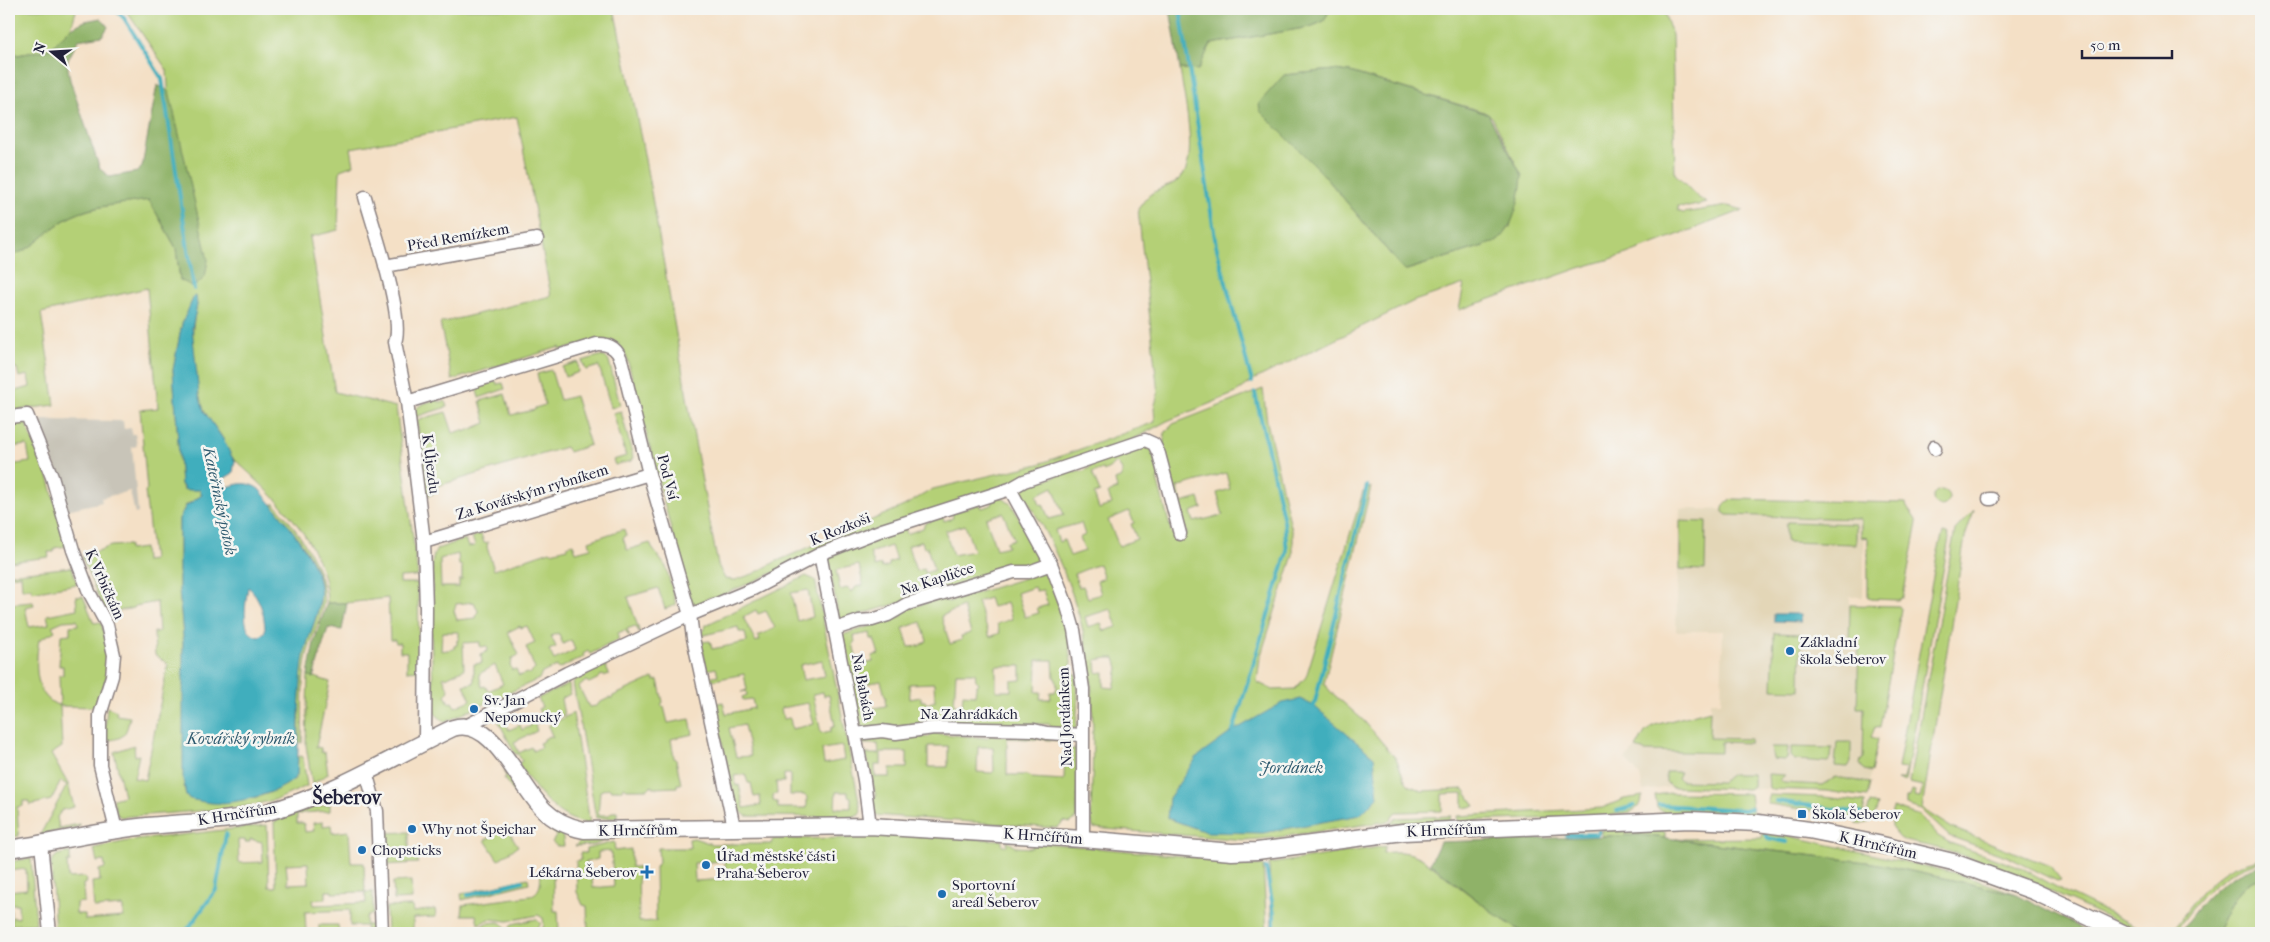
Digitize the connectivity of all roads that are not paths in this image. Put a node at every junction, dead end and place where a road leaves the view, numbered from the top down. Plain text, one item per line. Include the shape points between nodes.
1 (365, 197) dead end
2 (537, 239) dead end
3 (385, 266) junction
4 (407, 402) junction
5 (9, 417) edge
6 (649, 474) junction
7 (1010, 489) junction
8 (1180, 534) dead end
9 (424, 542) junction
10 (820, 554) junction
11 (1051, 564) junction
12 (690, 614) junction
13 (835, 630) junction
14 (466, 726) junction
15 (855, 734) junction
16 (1083, 735) junction
17 (425, 741) junction
18 (366, 772) junction
19 (870, 826) junction
20 (734, 827) junction
21 (116, 830) junction
22 (1083, 839) junction
23 (41, 844) junction
24 (9, 849) edge
25 (50, 933) edge
26 (382, 933) edge
27 (2123, 933) edge

1 - 3 street, K Újezdu
2 - 3 street, Před Remízkem
3 - 4 street, K Újezdu via 399,334 396,342
4 - 6 street, Pod Vsí via 597,344 607,345 621,356
4 - 9 street, K Újezdu
5 - 21 street, K Vrbičkám via 27,415 52,477 72,550 107,625 114,655 112,676 100,715 100,765
6 - 9 street, Za Kovářským rybníkem
6 - 12 street, Pod Vsí
7 - 8 street, K Rozkoši via 1024,481 1148,440 1159,454
7 - 10 street, K Rozkoši via 882,530
7 - 11 street, Nad Jordánkem
9 - 17 street, K Újezdu
10 - 12 street, K Rozkoši via 752,589
10 - 13 street, Na Babách
11 - 13 street, Na Kapličce via 907,604 888,615
11 - 16 street, Nad Jordánkem via 1074,630 1083,688
12 - 14 street, K Rozkoši
12 - 20 street, Pod Vsí
13 - 15 street, Na Babách
14 - 17 street, K Hrnčířům via 453,728
14 - 20 street, K Hrnčířům via 476,728 492,740 538,803 550,816 567,826 593,831
15 - 16 street, Na Zahrádkách via 934,728 1034,730 1047,734
15 - 19 street, Na Babách
16 - 22 street, Nad Jordánkem
17 - 18 street, K Hrnčířům
18 - 21 street, K Hrnčířům via 266,812
18 - 26 street via 378,818
19 - 20 street, K Hrnčířům
19 - 22 street, K Hrnčířům
21 - 23 street, K Hrnčířům
22 - 27 street, K Hrnčířům via 1244,852 1403,832 1690,820 1770,824 1878,844 1977,870 2034,891
23 - 24 street, K Hrnčířům
23 - 25 street

